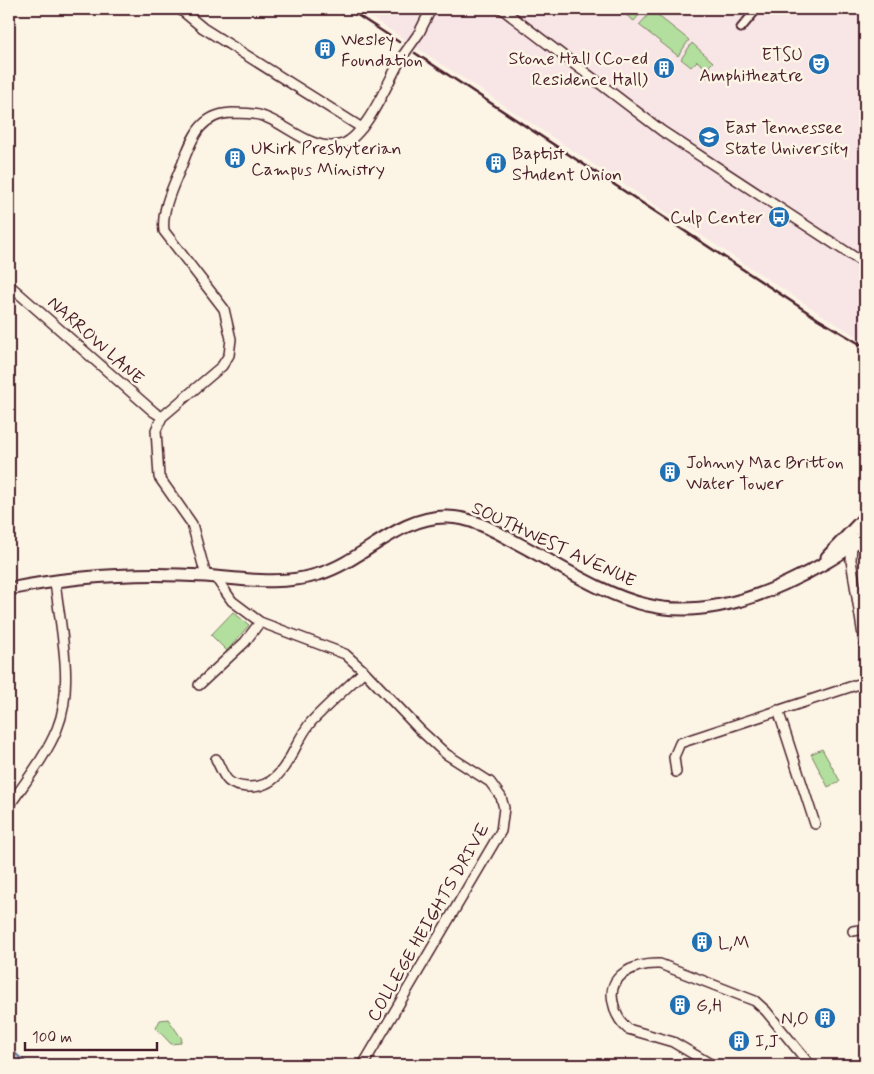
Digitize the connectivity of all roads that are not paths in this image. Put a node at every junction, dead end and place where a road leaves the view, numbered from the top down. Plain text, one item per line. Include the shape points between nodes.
1 (180, 9) edge
2 (431, 9) edge
3 (502, 9) edge
4 (757, 9) edge
5 (741, 28) dead end
6 (362, 128) junction
7 (865, 264) edge
8 (9, 285) edge
9 (162, 416) junction
10 (865, 518) edge
11 (865, 533) edge
12 (849, 542) junction
13 (211, 577) junction
14 (55, 581) junction
15 (9, 589) edge
16 (260, 622) junction
17 (865, 648) edge
18 (364, 671) junction
19 (865, 682) edge
20 (199, 685) dead end
21 (778, 710) junction
22 (216, 759) dead end
23 (676, 772) dead end
24 (9, 806) edge
25 (815, 824) dead end
26 (865, 929) edge
27 (853, 931) dead end
28 (362, 1065) edge
29 (712, 1065) edge
30 (810, 1065) edge

1 - 6 street via 203,28
2 - 6 street, bridge
3 - 7 street via 662,130
4 - 5 street
6 - 9 street via 345,143 327,146 260,115 217,115 198,128 171,192 163,219 164,231 224,309 231,339 229,355 222,366
8 - 9 street, NARROW LANE
9 - 13 street, COLLEGE HEIGHTS DRIVE via 156,430 159,477 192,524
10 - 12 street, SOUTHWEST AVENUE
11 - 12 street, SOUTHWEST AVENUE
12 - 13 street, SOUTHWEST AVENUE via 835,546 821,564 764,594 702,607 663,608 616,595 478,523 447,517 415,523 348,561 312,576 268,580
12 - 17 street
13 - 14 street, SOUTHWEST AVENUE via 134,576
13 - 16 street, COLLEGE HEIGHTS DRIVE via 232,601
14 - 15 street, SOUTHWEST AVENUE
14 - 24 street via 66,679 63,712 49,745
16 - 18 street, COLLEGE HEIGHTS DRIVE via 275,630 334,648
16 - 20 street via 240,647
18 - 22 street via 311,722 286,766 271,782 261,786 234,785 226,780
18 - 28 street, COLLEGE HEIGHTS DRIVE via 436,745 490,782 502,796 505,819 501,831
19 - 21 street
21 - 23 street via 680,744 674,756
21 - 25 street
26 - 27 street
29 - 30 street via 673,1042 628,1028 619,1018 611,998 615,982 643,963 660,964 755,1002

